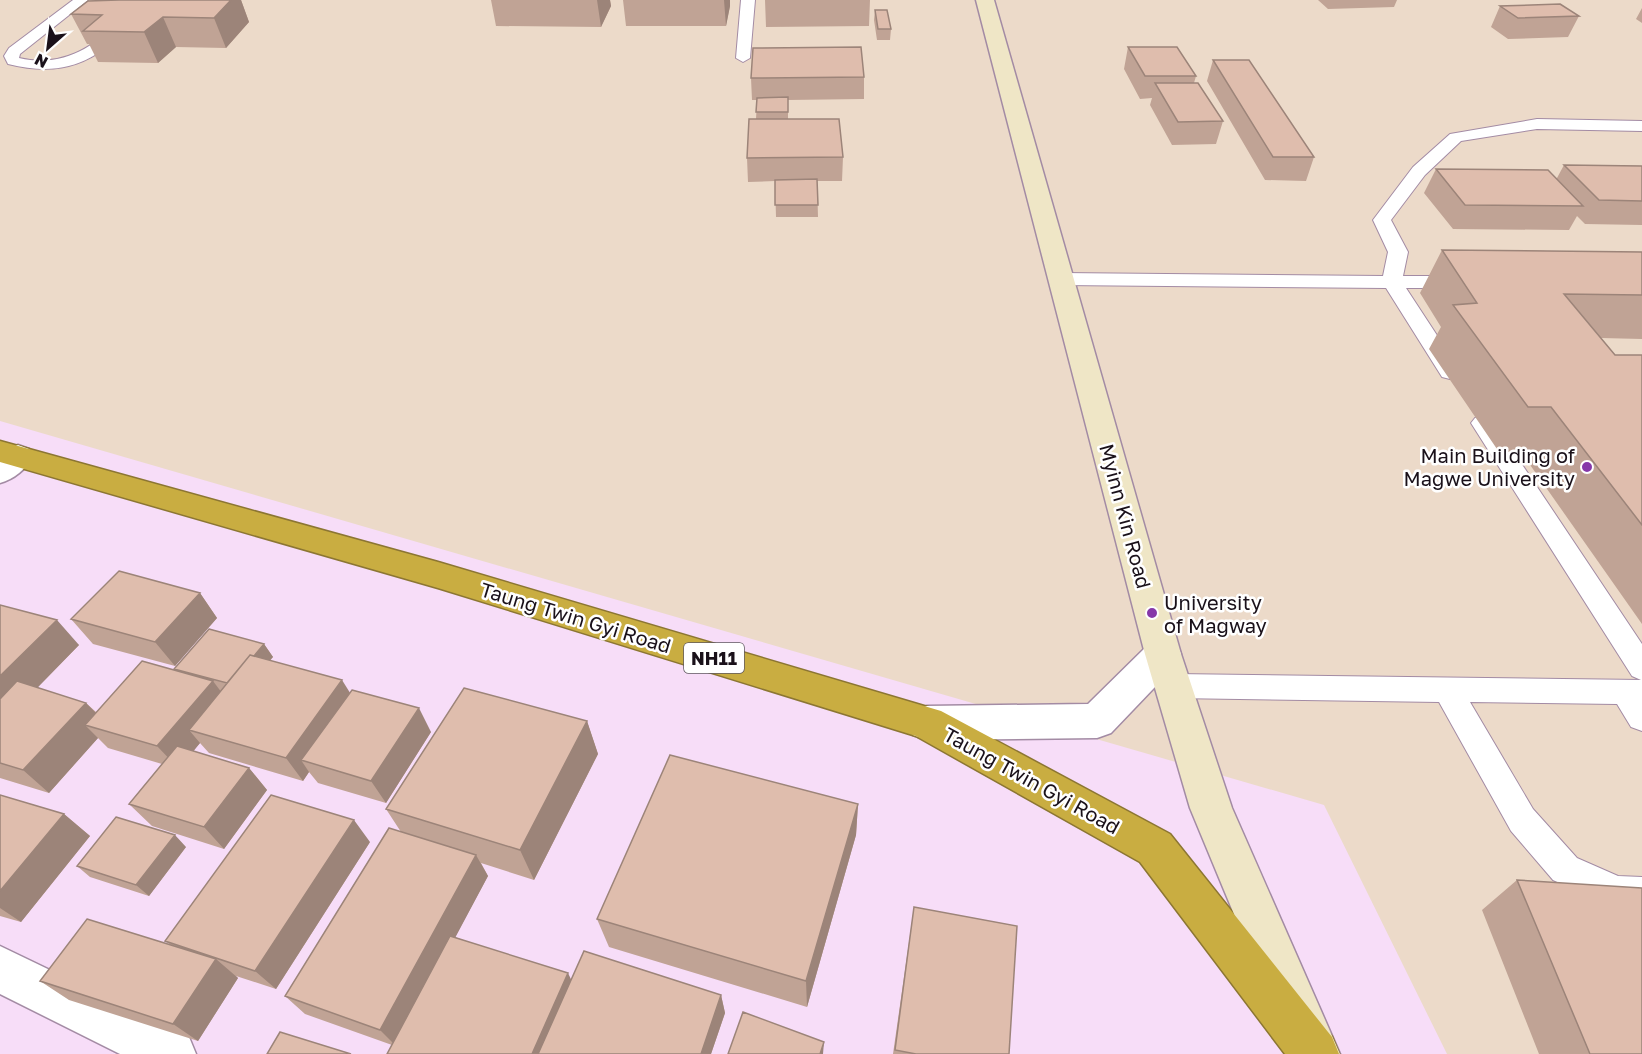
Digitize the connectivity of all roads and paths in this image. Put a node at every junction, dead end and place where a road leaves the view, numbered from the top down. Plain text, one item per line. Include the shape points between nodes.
1 (81, 0) edge
2 (748, 0) edge
3 (985, 0) edge
4 (152, 2) edge
5 (743, 58) dead end
6 (1642, 126) edge
7 (1061, 279) junction
8 (1392, 282) junction
9 (1475, 282) edge
10 (6, 459) edge
11 (1642, 668) edge
12 (1169, 670) junction
13 (1447, 689) junction
14 (1633, 692) edge
15 (1642, 718) edge
16 (927, 723) junction
17 (1642, 894) edge
18 (0, 969) edge
19 (172, 1054) edge
20 (1316, 1054) edge

1 - 4 lane via 14,51 13,61 42,66 79,59 92,53
2 - 5 lane
3 - 7 street, Myinn Kin Road
6 - 8 lane via 1537,124 1456,137 1419,171 1382,220 1398,252
7 - 8 lane
7 - 12 street, Myinn Kin Road
8 - 9 lane
8 - 11 lane
10 - 16 highway, Taung Twin Gyi Road / NH11 via 438,575
12 - 13 lane
12 - 16 street via 1097,722
12 - 20 street, Myinn Kin Road via 1211,808
13 - 14 lane
13 - 17 lane via 1521,820 1565,869 1617,893
14 - 15 lane
16 - 20 highway, Taung Twin Gyi Road / NH11 via 1155,848
18 - 19 street

